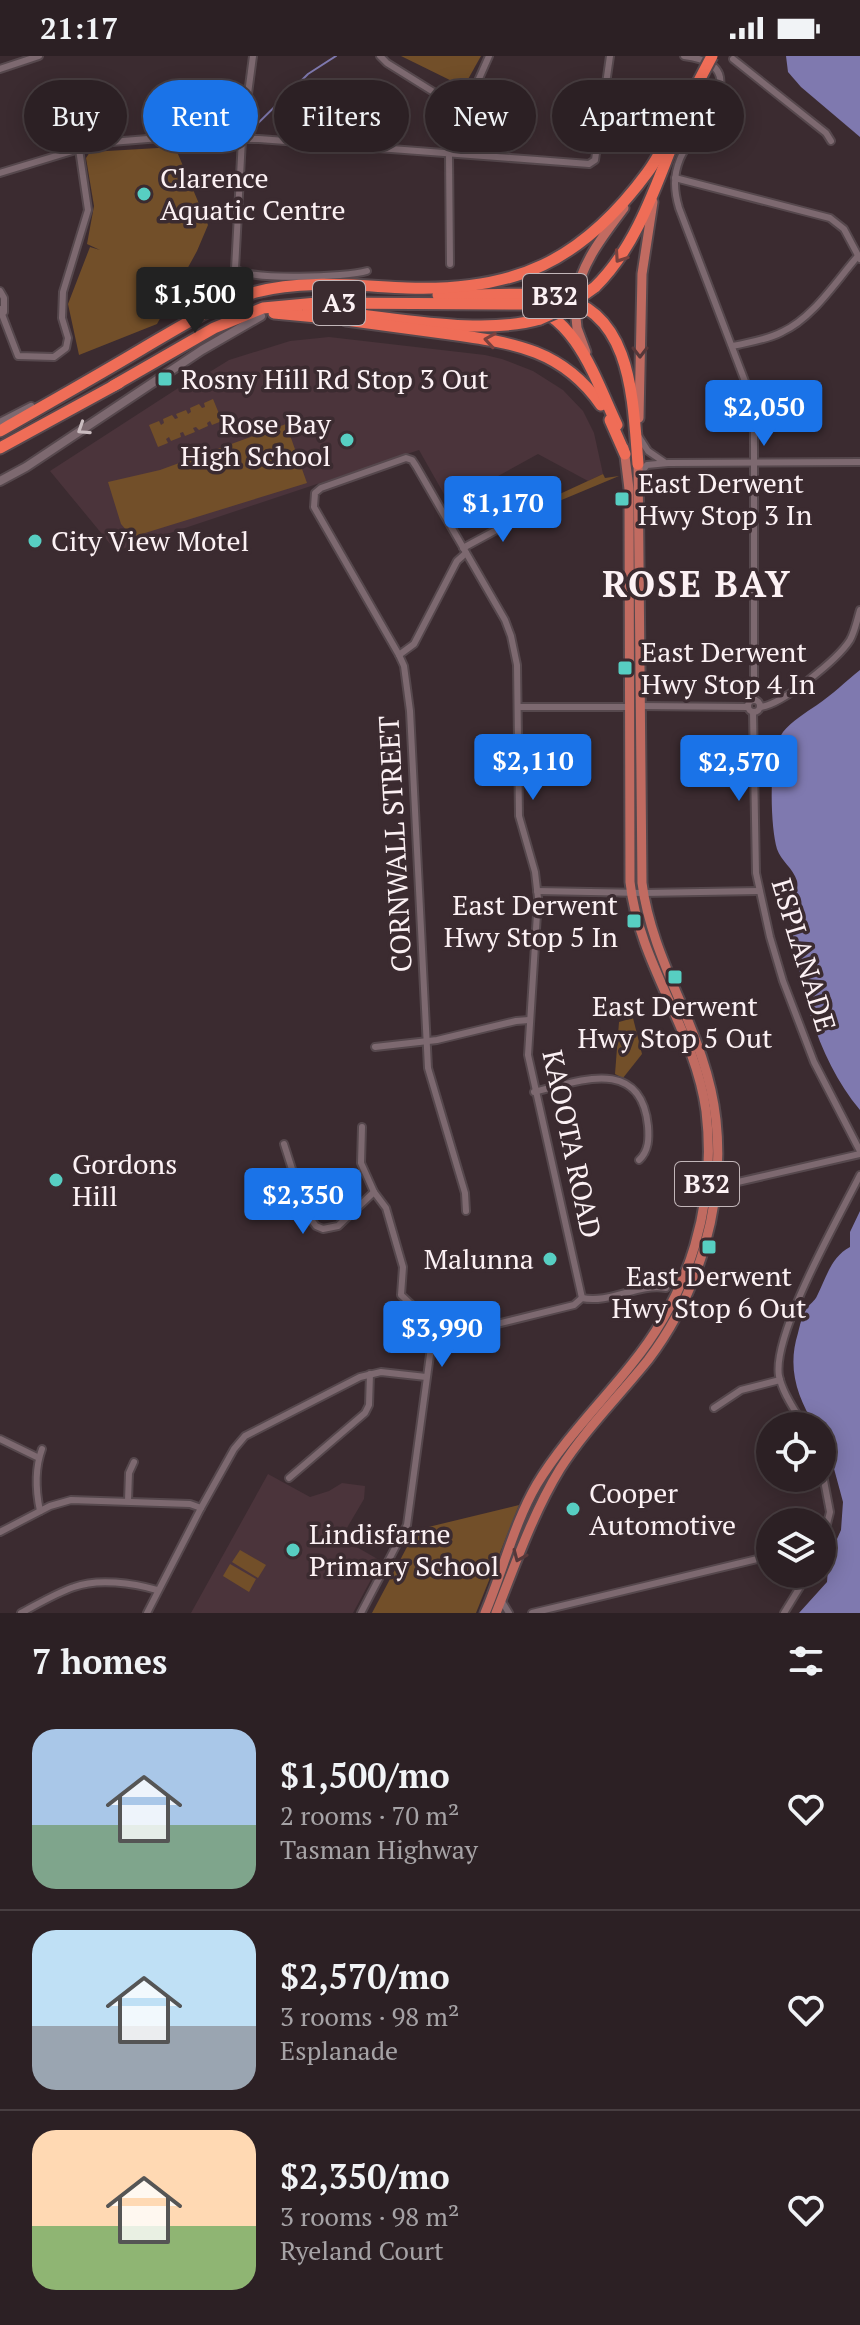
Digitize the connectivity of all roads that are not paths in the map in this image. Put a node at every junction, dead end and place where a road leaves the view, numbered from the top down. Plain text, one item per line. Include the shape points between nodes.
1 (39, 56) edge
2 (253, 56) edge
3 (380, 56) edge
4 (489, 56) edge
5 (610, 56) edge
6 (684, 56) edge
7 (712, 56) edge
8 (734, 58) edge
9 (0, 69) edge
10 (718, 71) junction
11 (250, 80) edge
12 (478, 80) edge
13 (699, 80) edge
14 (425, 87) edge
15 (258, 140) edge
16 (831, 141) dead end
17 (69, 152) edge
18 (79, 152) edge
19 (241, 152) edge
20 (653, 152) edge
21 (659, 152) edge
22 (669, 152) edge
23 (449, 154) junction
24 (661, 172) junction
25 (0, 173) edge
26 (647, 173) junction
27 (675, 178) junction
28 (859, 258) edge
29 (450, 264) dead end
30 (367, 271) dead end
31 (359, 286) junction
32 (0, 291) edge
33 (0, 309) edge
34 (274, 313) junction
35 (261, 316) junction
36 (5, 320) junction
37 (733, 346) junction
38 (113, 386) junction
39 (71, 390) junction
40 (0, 423) edge
41 (617, 425) junction
42 (0, 431) edge
43 (638, 436) junction
44 (0, 448) edge
45 (625, 454) junction
46 (860, 462) edge
47 (668, 463) junction
48 (754, 463) junction
49 (638, 464) junction
50 (0, 481) edge
51 (638, 481) junction
52 (315, 493) joint
53 (528, 513) dead end
54 (465, 550) junction
55 (860, 610) edge
56 (399, 655) junction
57 (754, 700) junction
58 (518, 707) junction
59 (635, 707) junction
60 (760, 707) junction
61 (750, 710) junction
62 (537, 891) junction
63 (759, 891) junction
64 (631, 892) junction
65 (643, 893) junction
66 (529, 1020) junction
67 (426, 1041) junction
68 (375, 1047) dead end
69 (534, 1092) junction
70 (362, 1127) dead end
71 (284, 1144) dead end
72 (860, 1152) edge
73 (645, 1154) junction
74 (639, 1160) dead end
75 (654, 1160) dead end
76 (860, 1175) edge
77 (716, 1187) junction
78 (374, 1192) junction
79 (466, 1211) dead end
80 (666, 1288) dead end
81 (582, 1298) junction
82 (432, 1340) junction
83 (370, 1374) junction
84 (426, 1377) junction
85 (780, 1380) junction
86 (714, 1408) dead end
87 (796, 1412) edge
88 (0, 1439) edge
89 (42, 1449) dead end
90 (39, 1458) junction
91 (134, 1462) dead end
92 (289, 1478) dead end
93 (536, 1485) junction
94 (548, 1491) junction
95 (128, 1501) junction
96 (201, 1508) junction
97 (40, 1511) junction
98 (521, 1518) junction
99 (533, 1523) junction
100 (0, 1532) edge
101 (756, 1559) edge
102 (799, 1588) edge
103 (157, 1590) junction
104 (501, 1600) junction
105 (572, 1604) junction
106 (21, 1613) edge
107 (147, 1613) edge
108 (361, 1613) edge
109 (485, 1613) edge
110 (496, 1613) edge
111 (509, 1613) edge
112 (532, 1613) edge
113 (574, 1613) edge
114 (784, 1613) edge

1 - 9 street
2 - 11 street
3 - 14 street
4 - 12 street
5 - 23 street via 593,163
6 - 10 street via 709,62
7 - 13 highway, A3, bridge
8 - 10 street
8 - 16 street
10 - 27 street via 717,94 682,155
15 - 23 street
17 - 25 street
18 - 36 street via 88,210 63,292 67,345 54,357 21,357 14,351
19 - 30 street via 235,269 287,277
20 - 31 highway, A3 via 602,217 539,260 448,283
21 - 26 highway, A3
22 - 24 highway, A3
23 - 29 street
24 -> 34 highway, A3, bridge via 614,267 567,307 540,319 483,326 310,310
24 -> 43 main road, B32 via 642,274
26 - 31 highway, A3 via 590,236 521,275 462,288
26 - 41 main road, A3 via 589,258 575,303 577,328
27 - 28 street via 830,218 844,229
27 - 37 street via 679,208
28 - 37 street via 792,327
31 - 39 highway, A3 via 287,286 242,297
31 - 49 highway, B32 via 440,296 546,296 590,310 621,350
32 - 36 street
33 - 36 street
34 - 35 highway, A3
45 -> 34 highway via 589,389 536,351 484,339
35 - 38 highway, A3
35 -> 50 main road
37 - 48 street via 754,405
38 - 41 highway, A3 via 243,314 282,305 523,304 553,316 572,336
38 - 44 highway, A3
39 - 40 main road, A3
39 - 42 highway, A3
41 - 45 main road, B32
43 - 47 street via 652,455
43 - 49 main road, B32
45 - 59 main road, B32
46 - 48 street
47 - 48 street
47 - 51 street via 645,467
48 - 57 street
49 - 51 main road, B32
51 - 59 main road, B32
52 - 54 street, KAOOTA ROAD via 410,459
52 - 56 street, CORNWALL STREET via 318,516
53 - 54 street
54 - 56 street via 414,644
54 - 58 street, KAOOTA ROAD via 511,636
55 - 60 street via 845,646 798,689
56 - 67 street, CORNWALL STREET via 409,693
57 - 60 street
57 - 61 street
58 - 59 street
58 - 62 street, KAOOTA ROAD via 519,816
59 - 61 street
59 - 64 main road, B32
59 - 65 main road, B32
60 - 61 street
61 - 63 street, ESPLANADE
62 - 64 street
62 - 66 street, KAOOTA ROAD
63 - 65 street
63 - 72 street, ESPLANADE via 783,981 814,1062
64 - 65 street
64 - 93 main road, B32 via 699,1076 708,1139 705,1204 693,1253 663,1320
65 - 77 main road, B32 via 656,943 708,1073 716,1122
66 - 67 street
66 - 69 street, KAOOTA ROAD
67 - 68 street
67 - 79 street, CORNWALL STREET via 430,1076
69 - 73 street via 595,1077 623,1083 644,1108
69 - 81 street, KAOOTA ROAD
70 - 78 street via 361,1163
71 - 78 street via 306,1213 316,1226 338,1226
72 - 77 street
73 - 74 street
73 - 75 street
76 - 85 street via 792,1317 780,1351
77 - 94 main road, B32 via 703,1252 675,1318
78 - 82 street via 386,1208 403,1267 401,1295 428,1320
80 - 81 street
81 - 82 street via 574,1305
82 - 84 street
83 - 84 street
83 - 92 street via 365,1413
83 - 96 street via 245,1436
84 - 108 street via 407,1525
85 - 86 street via 741,1390
85 - 87 street
88 - 90 street
89 - 90 street
90 - 97 street
91 - 95 street
93 - 94 main road
93 - 98 main road, B32
94 - 99 main road, B32
95 - 96 street
95 - 97 street via 71,1500
96 - 103 street
97 - 100 street
98 - 99 main road
98 - 109 main road, B32
99 -> 104 main road, B32
101 - 105 street
102 - 114 street
103 - 106 street via 86,1584
103 - 107 street
104 - 110 main road, B32
104 - 111 street
105 - 112 street
105 - 113 street

